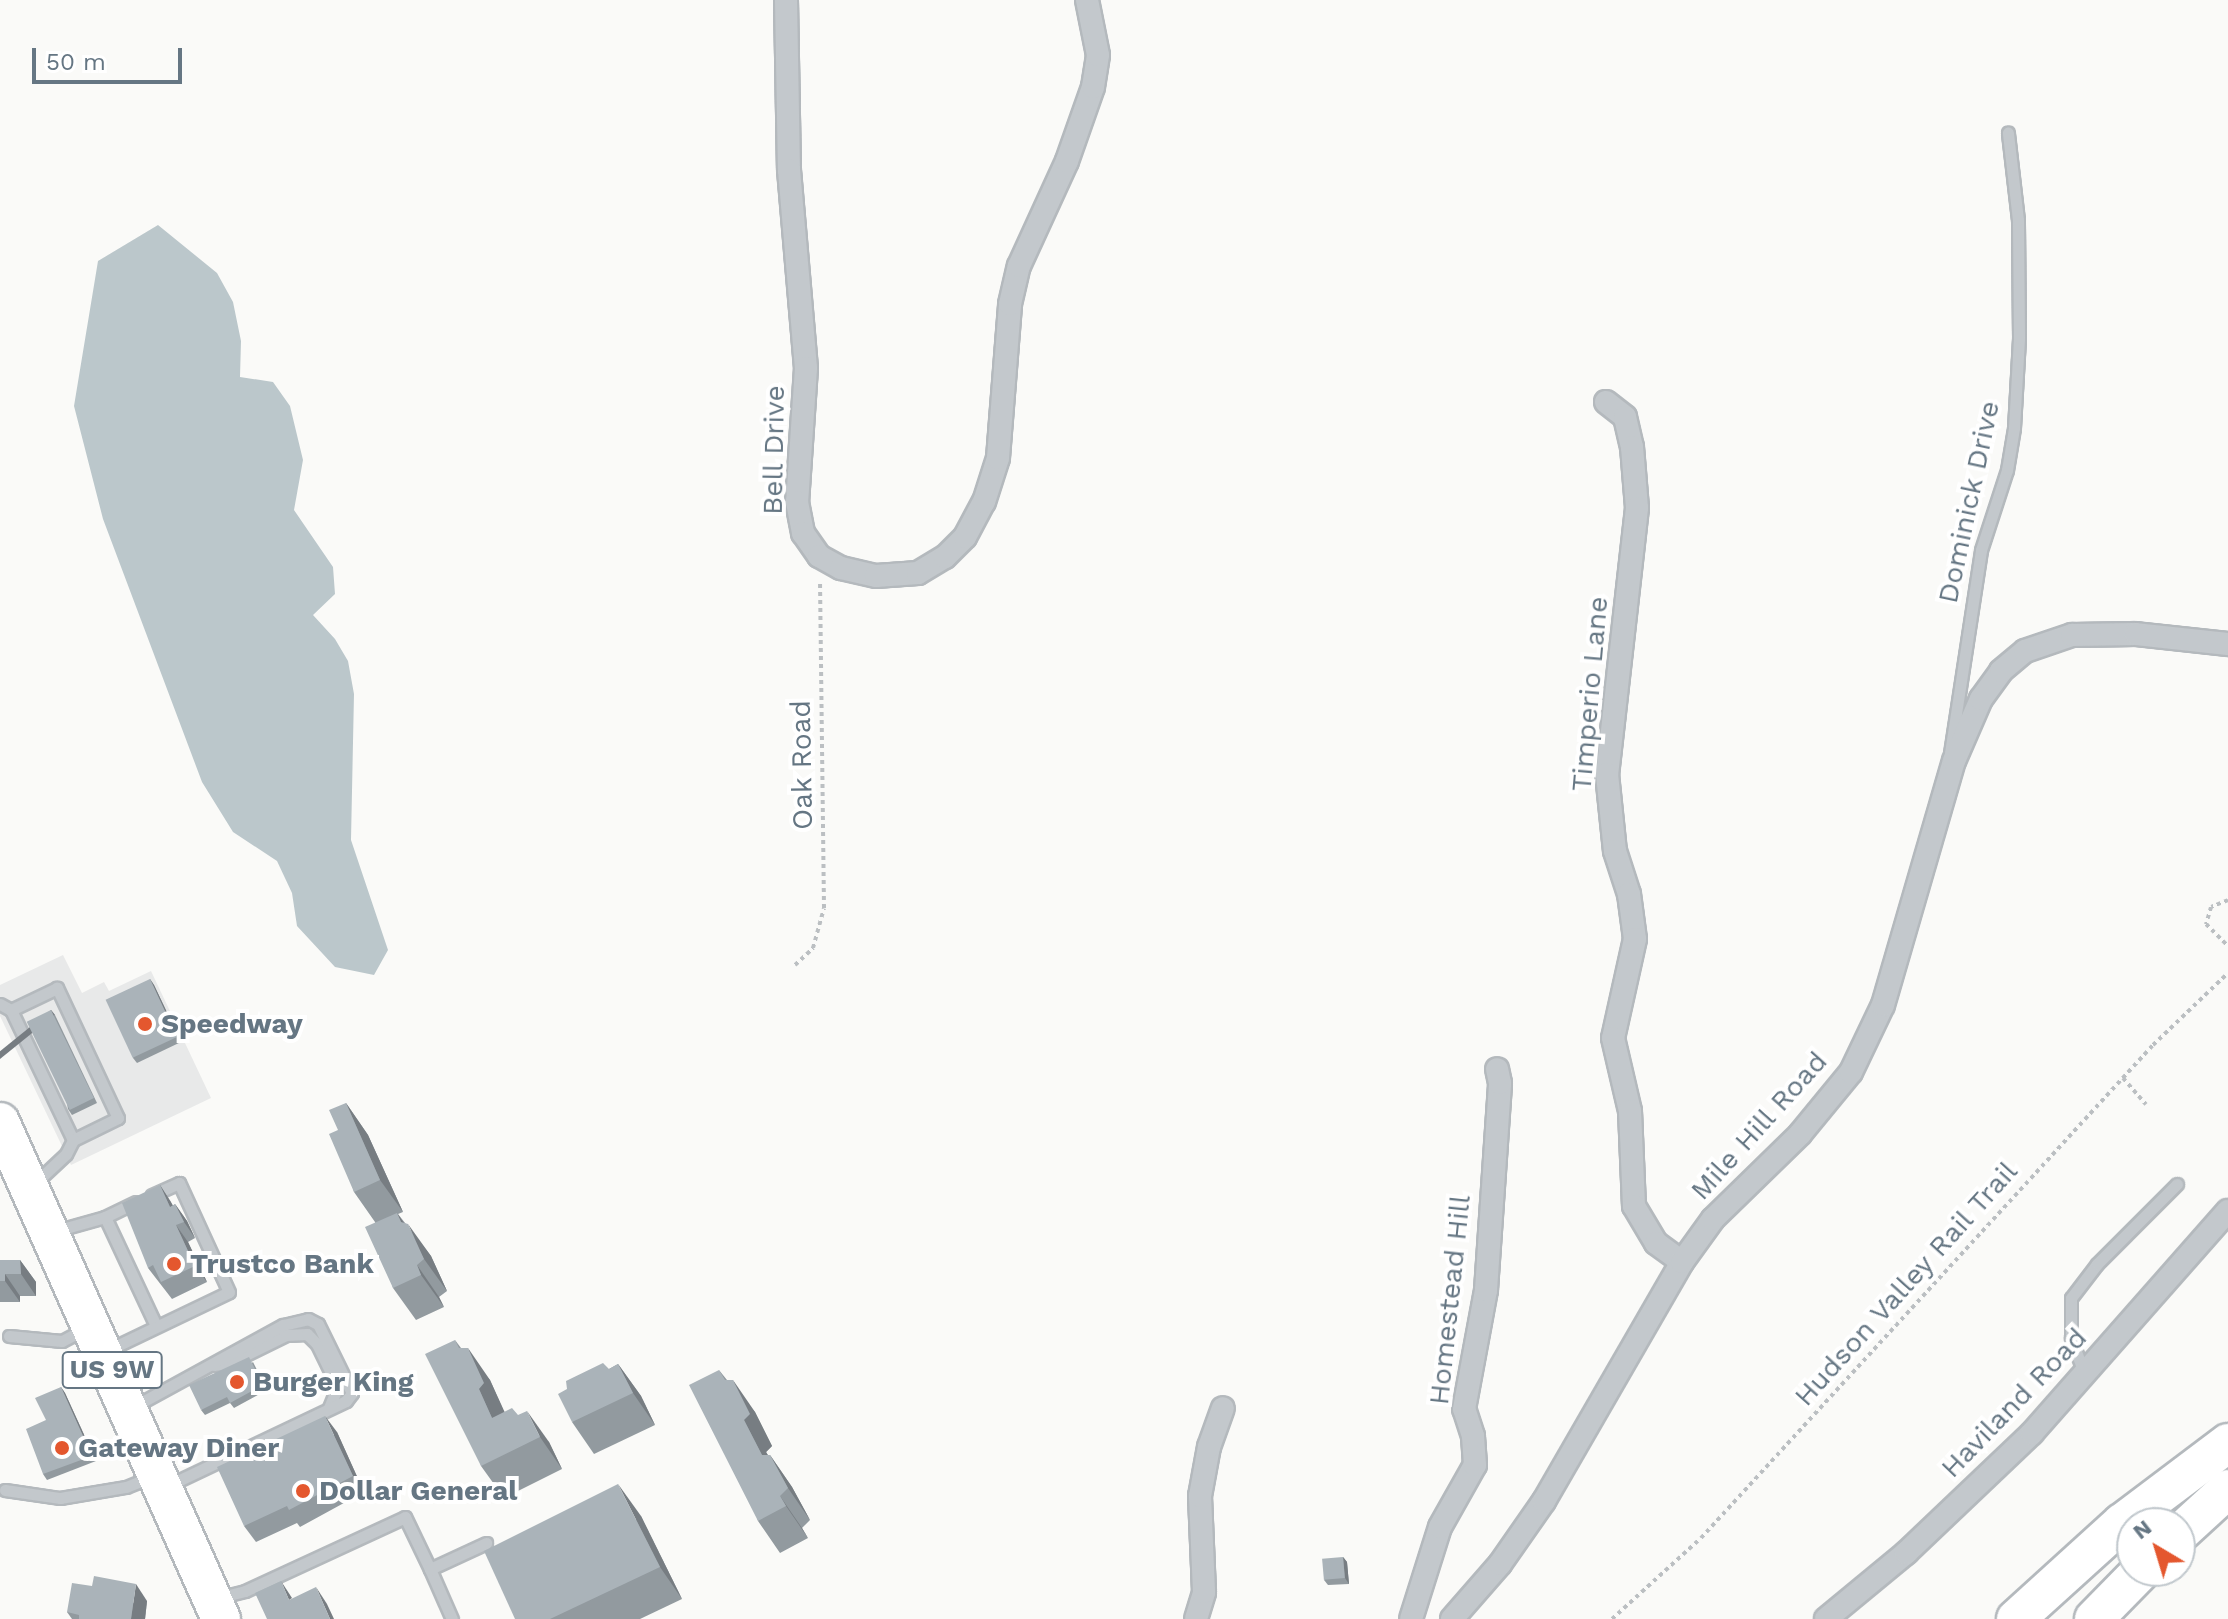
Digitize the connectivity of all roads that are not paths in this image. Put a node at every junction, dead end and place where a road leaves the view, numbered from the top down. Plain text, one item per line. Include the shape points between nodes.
1 (786, 0) edge
2 (1087, 0) edge
3 (2008, 133) dead end
4 (1606, 402) dead end
5 (2228, 644) edge
6 (1945, 785) junction
7 (6, 1007) edge
8 (1497, 1069) dead end
9 (0, 1122) edge
10 (73, 1140) junction
11 (20, 1175) junction
12 (2177, 1184) dead end
13 (2228, 1211) edge
14 (105, 1217) junction
15 (50, 1233) junction
16 (1682, 1262) junction
17 (156, 1326) junction
18 (9, 1336) dead end
19 (98, 1339) junction
20 (205, 1366) junction
21 (2085, 1375) junction
22 (329, 1408) junction
23 (1223, 1408) dead end
24 (129, 1410) junction
25 (2228, 1443) edge
26 (160, 1481) junction
27 (2228, 1489) edge
28 (5, 1490) dead end
29 (2196, 1518) edge
30 (486, 1543) dead end
31 (430, 1569) junction
32 (2125, 1587) edge
33 (217, 1609) edge
34 (452, 1619) edge
35 (1196, 1619) edge
36 (1411, 1619) edge
37 (1452, 1619) edge
38 (1826, 1619) edge
39 (2016, 1619) edge
40 (2094, 1619) edge

1 - 2 street, Bell Drive via 787,129 806,368 797,502 803,533 819,556 841,568 876,576 918,573 945,557 965,537 984,502 998,458 1010,304 1019,266 1067,161 1093,87 1098,55
3 - 6 lane, Dominick Drive via 2018,220 2014,428 1979,563
4 - 16 street, Timperio Lane via 1625,417 1637,508 1607,774 1615,851 1629,894 1635,939 1613,1038 1630,1111 1634,1206 1656,1243
5 - 6 street, Mile Hill Road via 2111,633 2040,644 2013,660 1991,683
6 - 16 street, Mile Hill Road via 1890,981 1863,1050 1818,1114 1713,1219
7 - 10 lane
7 - 10 lane via 57,988 118,1118
8 - 36 street, Homestead Hill via 1486,1290 1464,1409 1475,1465 1440,1527
9 - 11 highway, US 9W
10 - 11 lane via 66,1154
11 - 15 highway, US 9W
12 - 21 lane via 2097,1264 2071,1298 2071,1338
13 - 21 street, Haviland Road
14 - 15 lane
14 - 17 lane
14 - 17 lane via 179,1183 229,1292
15 - 19 highway, US 9W
16 - 37 street, Mile Hill Road via 1544,1501 1500,1564
17 - 19 lane
18 - 19 lane
19 - 24 highway, US 9W
20 - 22 lane via 229,1363 286,1335 307,1334 334,1383
20 - 22 lane via 283,1325 314,1321 352,1393
20 - 24 lane
21 - 38 street, Haviland Road via 1974,1491
22 - 26 lane
23 - 35 street via 1200,1496 1204,1592
24 - 26 highway, US 9W
25 - 39 highway via 2122,1523
26 - 28 lane via 60,1498
26 - 33 highway, US 9W
27 - 29 highway
30 - 31 lane
31 - 33 lane via 405,1517
31 - 34 lane
32 - 40 highway

